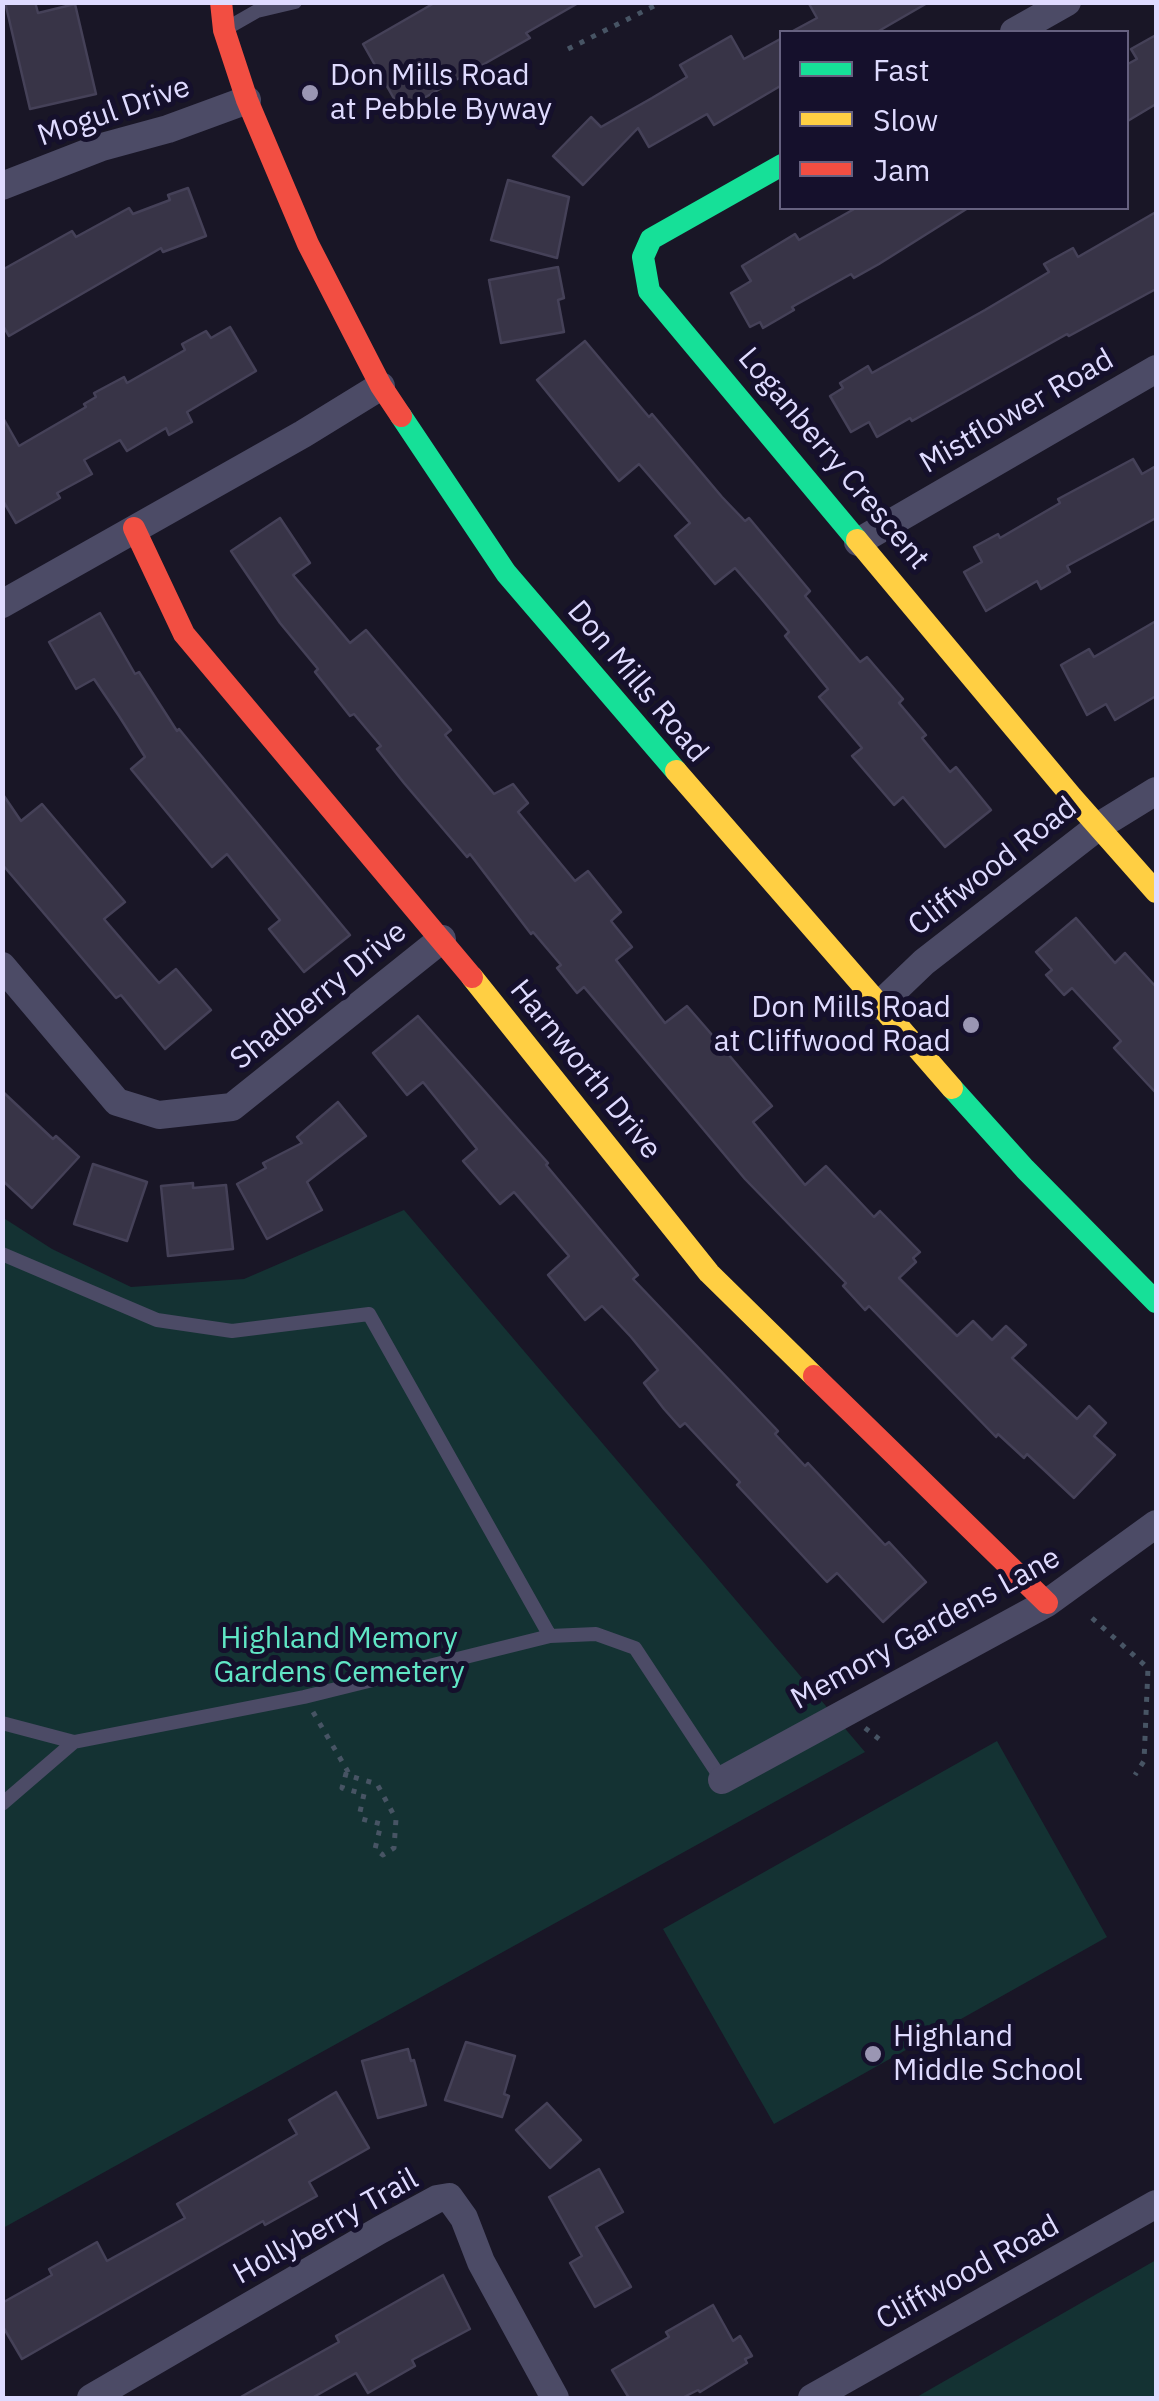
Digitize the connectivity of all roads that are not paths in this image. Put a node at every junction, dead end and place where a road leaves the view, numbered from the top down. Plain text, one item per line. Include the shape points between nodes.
1 (221, 2) edge
2 (295, 2) edge
3 (1067, 2) edge
4 (224, 30) junction
5 (1018, 30) edge
6 (247, 100) junction
7 (779, 167) edge
8 (2, 186) edge
9 (1156, 368) edge
10 (381, 386) junction
11 (134, 528) junction
12 (858, 542) junction
13 (2, 604) edge
14 (1156, 791) edge
15 (1099, 826) junction
16 (1156, 892) edge
17 (442, 939) junction
18 (2, 966) edge
19 (878, 1006) junction
20 (2, 1254) edge
21 (1156, 1302) edge
22 (1156, 1524) edge
23 (1048, 1602) junction
24 (550, 1636) junction
25 (2, 1722) edge
26 (74, 1742) junction
27 (722, 1780) joint
28 (2, 1804) edge
29 (1156, 2204) edge
30 (90, 2398) edge
31 (555, 2398) edge
32 (812, 2398) edge

1 - 4 street, Don Mills Road
2 - 4 lane via 257,11
3 - 5 street
4 - 6 street, Don Mills Road
6 - 8 street, Mogul Drive
6 - 10 street, Don Mills Road via 308,244
7 - 12 street, Loganberry Crescent via 651,239 642,257 649,291
9 - 12 street, Mistflower Road
10 - 11 street
10 - 19 street, Don Mills Road via 506,573
11 - 13 street
11 - 17 street, Harnworth Drive via 184,634
12 - 15 street, Loganberry Crescent
14 - 15 street, Cliffwood Road
15 - 16 street, Loganberry Crescent
15 - 19 street, Cliffwood Road via 924,962
17 - 18 street, Shadberry Drive via 232,1107 159,1114 116,1102
17 - 23 street, Harnworth Drive via 710,1272
19 - 21 street, Don Mills Road
20 - 24 lane via 157,1320 232,1330 369,1314
22 - 23 street, Memory Gardens Lane
23 - 27 street, Memory Gardens Lane
24 - 26 lane via 304,1697
24 - 27 lane via 596,1634 635,1648
25 - 26 lane
26 - 28 lane
29 - 32 street, Cliffwood Road
30 - 31 street, Hollyberry Trail via 380,2230 448,2198

